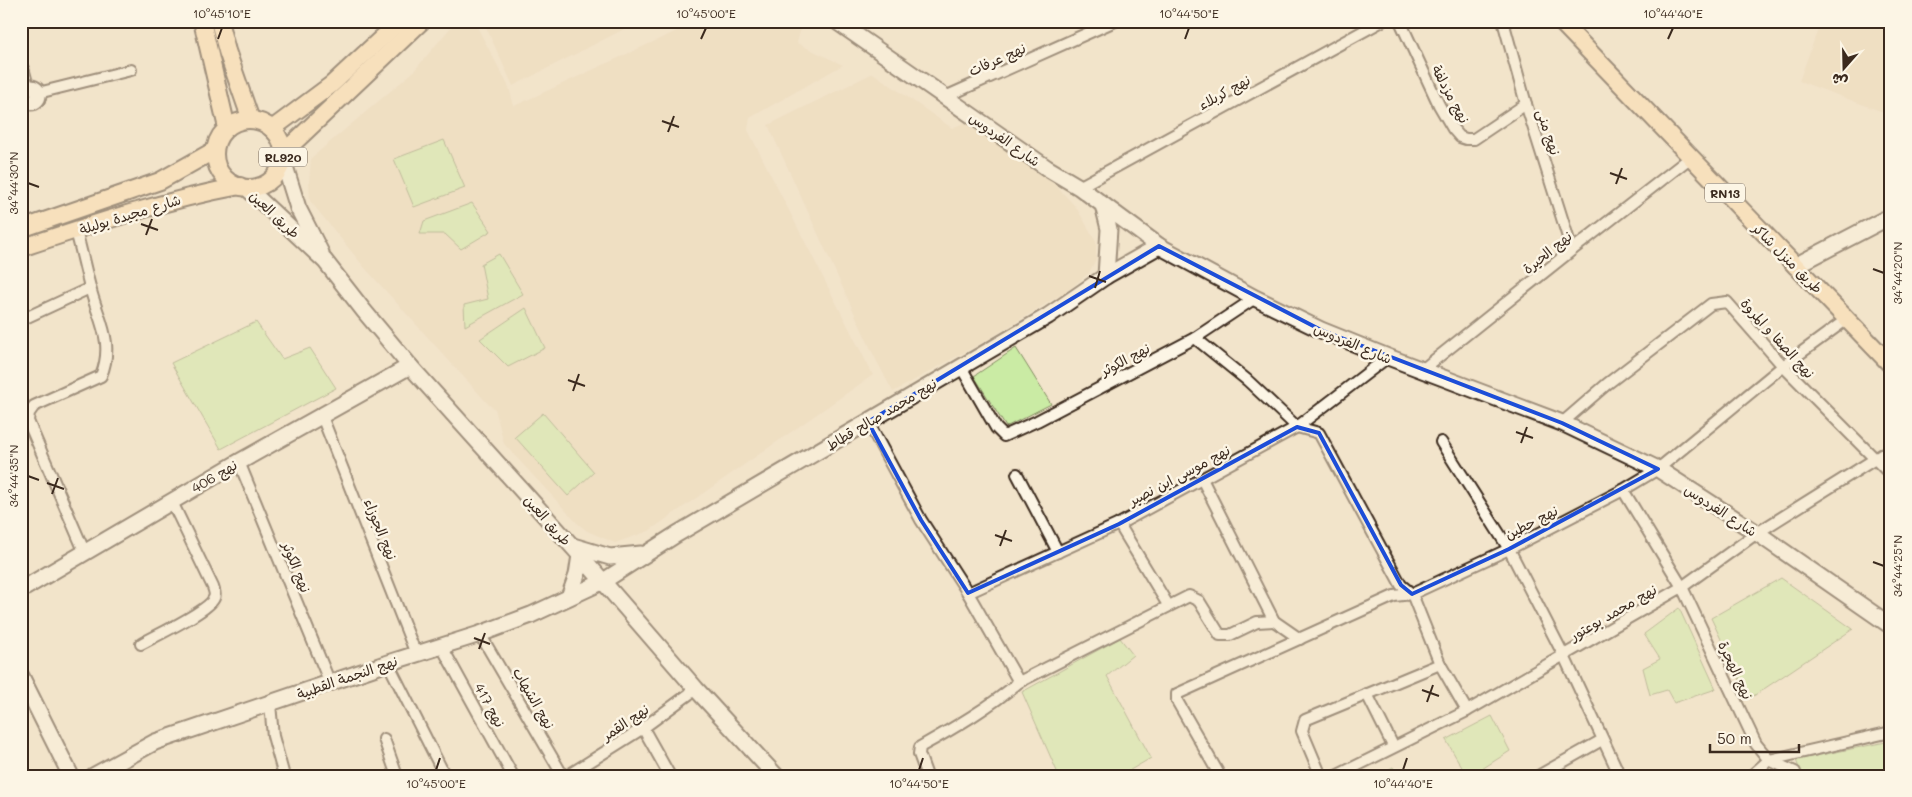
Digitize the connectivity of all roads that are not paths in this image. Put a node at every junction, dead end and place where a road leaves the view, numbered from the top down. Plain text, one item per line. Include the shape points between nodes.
1 (202, 21) edge
2 (219, 21) edge
3 (400, 21) edge
4 (422, 21) edge
5 (836, 21) edge
6 (1115, 21) edge
7 (1382, 21) edge
8 (1400, 21) edge
9 (1503, 21) edge
10 (1560, 21) edge
11 (21, 70) edge
12 (131, 70) dead end
13 (28, 95) edge
14 (945, 97) junction
15 (1526, 104) junction
16 (251, 120) junction
17 (227, 128) junction
18 (272, 129) junction
19 (215, 150) junction
20 (283, 156) junction
21 (1690, 157) junction
22 (243, 187) junction
23 (1079, 188) junction
24 (1103, 205) junction
25 (1891, 216) edge
26 (21, 229) edge
27 (69, 232) junction
28 (1159, 246) junction
29 (21, 248) edge
30 (1572, 250) junction
31 (21, 254) edge
32 (325, 261) junction
33 (1795, 266) junction
34 (1106, 276) junction
35 (90, 288) junction
36 (1255, 298) junction
37 (21, 320) edge
38 (1848, 320) junction
39 (1195, 338) junction
40 (1388, 357) junction
41 (1891, 365) edge
42 (410, 366) junction
43 (1783, 366) junction
44 (961, 367) junction
45 (1422, 370) junction
46 (321, 414) junction
47 (868, 422) junction
48 (1562, 423) junction
49 (1297, 427) junction
50 (1441, 442) dead end
51 (1891, 449) edge
52 (1876, 459) junction
53 (238, 462) junction
54 (1658, 469) junction
55 (1017, 474) dead end
56 (1891, 475) edge
57 (1202, 479) junction
58 (1623, 490) junction
59 (172, 502) junction
60 (1119, 524) junction
61 (1756, 533) junction
62 (1509, 549) junction
63 (575, 550) junction
64 (647, 552) junction
65 (1058, 552) junction
66 (85, 553) junction
67 (602, 582) junction
68 (1682, 587) junction
69 (21, 590) edge
70 (968, 593) junction
71 (1412, 594) junction
72 (569, 597) junction
73 (1168, 605) junction
74 (1274, 621) junction
75 (1891, 626) edge
76 (480, 634) junction
77 (1300, 639) junction
78 (141, 644) dead end
79 (442, 646) junction
80 (416, 654) junction
81 (1564, 656) junction
82 (388, 663) junction
83 (1440, 664) junction
84 (21, 676) edge
85 (1019, 682) junction
86 (330, 683) junction
87 (696, 689) junction
88 (25, 692) edge
89 (1367, 694) junction
90 (270, 704) junction
91 (1467, 711) junction
92 (643, 728) junction
93 (1891, 732) edge
94 (384, 739) dead end
95 (1602, 740) junction
96 (1393, 746) junction
97 (1769, 760) junction
98 (71, 776) edge
99 (92, 776) edge
100 (284, 776) edge
101 (397, 776) edge
102 (444, 776) edge
103 (513, 776) edge
104 (563, 776) edge
105 (567, 776) edge
106 (670, 776) edge
107 (776, 776) edge
108 (927, 776) edge
109 (1220, 776) edge
110 (1321, 776) edge
111 (1336, 776) edge
112 (1538, 776) edge
113 (1620, 776) edge
114 (1751, 776) edge
115 (1796, 776) edge

1 - 17 main road
2 - 16 main road
3 - 18 main road via 331,85
4 - 20 main road
5 - 14 street, شارع الفردوس
6 - 14 street, نهج عرفات
7 - 23 street, نهج كربلاء
8 - 15 street, نهج مزدلفة via 1439,105 1457,134 1474,139
9 - 15 street, نهج منى
10 - 21 main road, طريق منزل شاكر / RN13
11 - 13 street
12 - 13 street
14 - 23 street, شارع الفردوس
15 - 30 street, نهج منى
16 - 17 main road via 243,120
16 - 18 main road, RL920
17 - 19 main road
18 - 20 main road, RL920 via 282,144
19 - 22 main road, RL920 via 218,169
19 - 26 main road, شارع مجيدة بوليلة via 160,182
20 - 22 main road, RL920 via 270,180 263,185
20 - 32 street, طريق العين / RL920 via 298,208
21 - 30 street, نهج الحيرة
21 - 33 main road, طريق منزل شاكر / RN13
22 - 27 main road, شارع مجيدة بوليلة via 191,196
22 - 32 street, طريق العين / RL920
23 - 24 street, شارع الفردوس
24 - 28 street, شارع الفردوس
24 - 34 street via 1109,229
25 - 33 street
27 - 29 main road, شارع مجيدة بوليلة
27 - 31 street
27 - 35 street
28 - 34 street, نهج محمد صالح قطاط
28 - 36 street, شارع الفردوس
30 - 45 street, نهج الحيرة
32 - 42 street, طريق العين / RL920
33 - 38 main road, طريق منزل شاكر / RN13
34 - 44 street, نهج محمد صالح قطاط via 1048,316
35 - 37 street
35 - 66 street via 107,348 101,376 34,406 28,421
36 - 39 street, نهج الكوثر
36 - 40 street, شارع الفردوس via 1320,330
38 - 41 main road, طريق منزل شاكر / RN13
38 - 43 street, نهج حطين
39 - 44 street, نهج الكوثر via 1004,436 996,428
39 - 49 street via 1247,380
40 - 45 street, شارع الفردوس
40 - 49 street, نهج موسى ابن نصير
42 - 46 street, نهج 406
42 - 63 street, طريق العين / RL920
43 - 48 street, نهج الصفا و المروة via 1727,302 1711,304
43 - 52 street, نهج الصفا و المروة
43 - 54 street, نهج حطين
44 - 47 street, نهج محمد صالح قطاط
45 - 48 street, شارع الفردوس
46 - 53 street, نهج 406
46 - 80 street, نهج الجوزاء
47 - 64 street, نهج محمد صالح قطاط
47 - 70 street via 921,520
48 - 54 street, شارع الفردوس
49 - 57 street, نهج موسى ابن نصير
49 - 71 street via 1319,433 1402,584
50 - 62 street
51 - 52 street, نهج محمد بوعتور
52 - 56 street, نهج الصفا و المروة
52 - 61 street, نهج محمد بوعتور
53 - 59 street, نهج 406
53 - 86 street, نهج الكوثر
54 - 58 street, نهج حطين
54 - 61 street, شارع الفردوس
55 - 65 street
57 - 60 street, نهج موسى ابن نصير
57 - 74 street
58 - 62 street, نهج حطين
58 - 68 street, نهج الهجرة
59 - 66 street, نهج 406
59 - 78 street via 213,587 214,599 204,610
60 - 65 street, نهج موسى ابن نصير
60 - 73 street
61 - 68 street, نهج محمد بوعتور
61 - 75 street, شارع الفردوس
62 - 71 street, نهج حطين
62 - 81 street
63 - 64 street via 610,558
63 - 67 street, طريق العين / RL920
63 - 72 street via 577,575
64 - 67 street, نهج محمد صالح قطاط
65 - 70 street, نهج موسى ابن نصير
66 - 69 street, نهج 406
67 - 72 street, نهج النجمة القطبية
67 - 87 street, طريق العين / RL920
68 - 81 street, نهج محمد بوعتور
68 - 97 street, نهج الهجرة via 1756,744
70 - 85 street
71 - 77 street, نهج حطين via 1394,596
71 - 83 street
72 - 76 street, نهج النجمة القطبية
73 - 74 street via 1190,596 1199,601 1220,635 1230,635 1257,622
73 - 85 street
74 - 77 street
76 - 79 street, نهج النجمة القطبية
76 - 104 street, نهج الشهاب
77 - 109 street, نهج حطين via 1177,694 1177,701
79 - 80 street, نهج النجمة القطبية
79 - 103 street, نهج 417
80 - 82 street, نهج النجمة القطبية
81 - 91 street, نهج محمد بوعتور
81 - 95 street
82 - 86 street, نهج النجمة القطبية
82 - 102 street
83 - 89 street
83 - 91 street
84 - 88 street
85 - 108 street via 920,747 918,754
86 - 90 street, نهج النجمة القطبية
87 - 92 street, نهج القمر
87 - 107 street, طريق العين / RL920
88 - 98 street
89 - 96 street
89 - 110 street via 1305,720 1302,731
90 - 99 street, نهج النجمة القطبية via 156,742
90 - 100 street via 273,736
91 - 96 street, نهج محمد بوعتور
92 - 105 street, نهج القمر
92 - 106 street
93 - 97 street
94 - 101 street
95 - 112 street
95 - 113 street
96 - 111 street, نهج محمد بوعتور
97 - 114 street
97 - 115 street, نهج الهجرة via 1795,772

